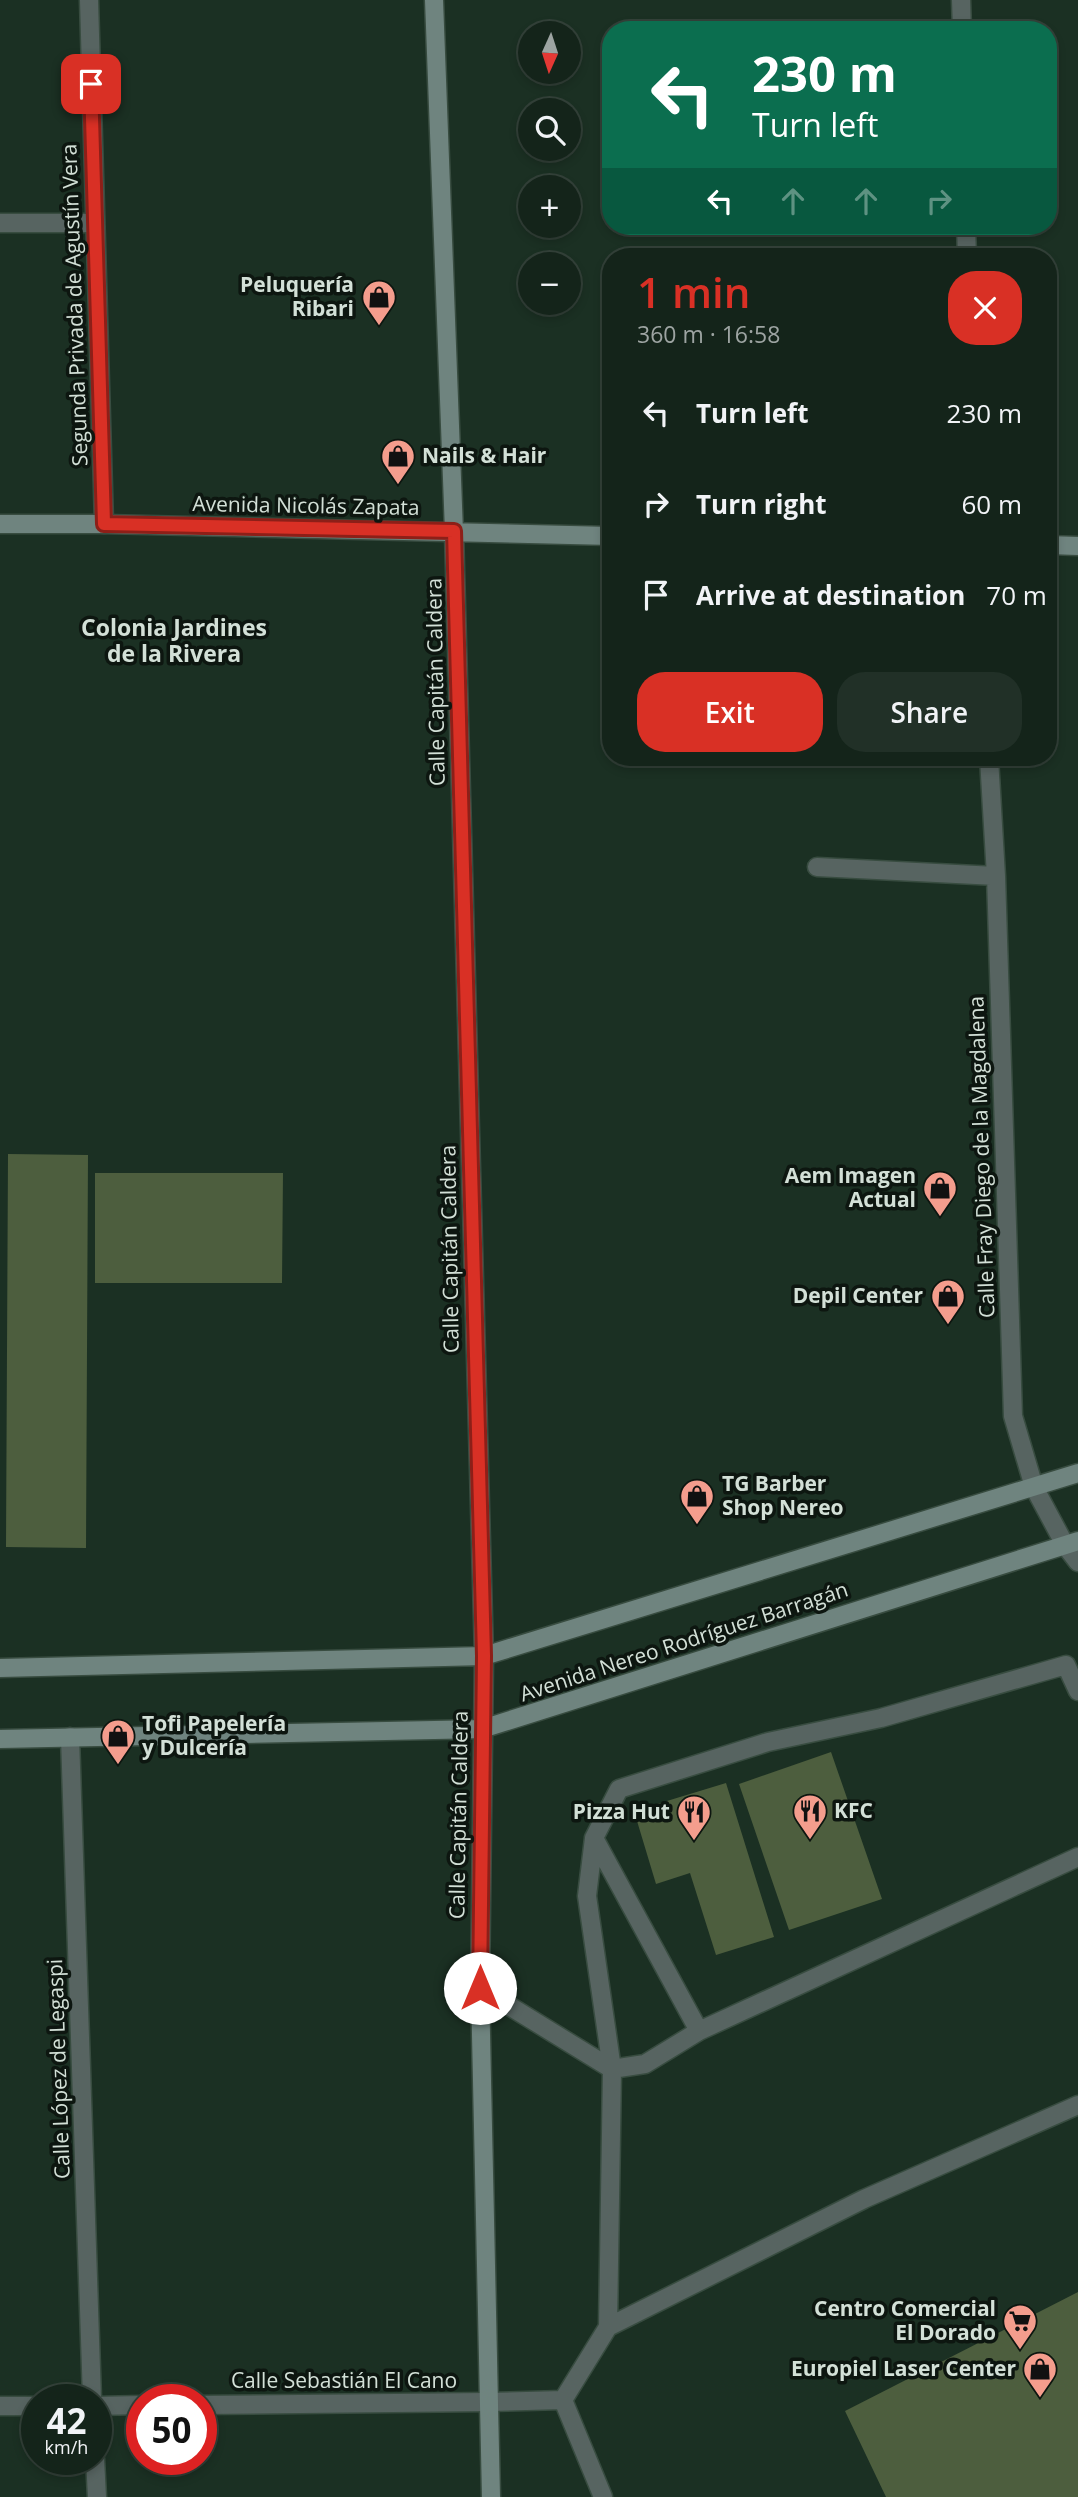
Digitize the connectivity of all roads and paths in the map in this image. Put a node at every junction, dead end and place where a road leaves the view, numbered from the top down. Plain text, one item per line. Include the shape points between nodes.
1 (89, 0) edge
2 (434, 0) edge
3 (961, 0) edge
4 (962, 21) edge
5 (0, 223) edge
6 (95, 223) junction
7 (0, 524) edge
8 (104, 524) junction
9 (454, 531) junction
10 (602, 536) edge
11 (1057, 545) edge
12 (1078, 546) edge
13 (989, 766) edge
14 (817, 867) dead end
15 (996, 876) junction
16 (1078, 1473) edge
17 (1034, 1487) junction
18 (1072, 1543) edge
19 (1078, 1562) edge
20 (484, 1656) junction
21 (0, 1668) edge
22 (1078, 1691) edge
23 (482, 1729) junction
24 (70, 1737) junction
25 (0, 1739) edge
26 (594, 1838) junction
27 (1078, 1857) edge
28 (480, 1988) junction
29 (699, 2031) junction
30 (612, 2068) junction
31 (1078, 2105) edge
32 (608, 2328) junction
33 (92, 2384) edge
34 (563, 2400) junction
35 (487, 2402) junction
36 (217, 2405) edge
37 (0, 2406) edge
38 (21, 2406) edge
39 (96, 2475) edge
40 (97, 2497) edge
41 (491, 2497) edge
42 (603, 2497) edge

1 - 6 street, Segunda Privada de Agustín Vera
2 - 9 street, Calle Capitán Caldera
3 - 4 street
5 - 6 street
6 - 8 street, Segunda Privada de Agustín Vera
7 - 8 street, Avenida Nicolás Zapata
8 - 9 street, Avenida Nicolás Zapata
9 - 10 street, Avenida Nicolás Zapata
9 - 20 street, Calle Capitán Caldera
11 - 12 street
13 - 15 street, Calle Fray Diego de la Magdalena
14 - 15 street
15 - 17 street, Calle Fray Diego de la Magdalena via 1013,1416
16 - 17 street, Avenida Nereo Rodríguez Barragán
17 - 18 street, Calle Fray Diego de la Magdalena
17 - 20 street, Avenida Nereo Rodríguez Barragán
18 - 19 street, Calle Fray Diego de la Magdalena
18 - 23 street, Avenida Nereo Rodríguez Barragán
20 - 21 street, Avenida Nereo Rodríguez Barragán
20 - 23 street, Calle Capitán Caldera
22 - 26 street via 1066,1665 881,1718 768,1742 619,1789
23 - 24 street, Avenida Nereo Rodríguez Barragán
23 - 28 street, Calle Capitán Caldera
24 - 25 street, Avenida Nereo Rodríguez Barragán
24 - 33 street, Calle López de Legaspi
26 - 29 street
26 - 30 street via 587,1896
27 - 29 street
28 - 30 street
28 - 35 street, Calle Capitán Caldera
29 - 30 street via 645,2064
30 - 32 street
31 - 32 street via 864,2199
32 - 34 street
34 - 35 street, Calle Sebastián El Cano
34 - 42 street
35 - 36 street, Calle Sebastián El Cano
35 - 41 street, Calle Capitán Caldera
37 - 38 street
39 - 40 street

